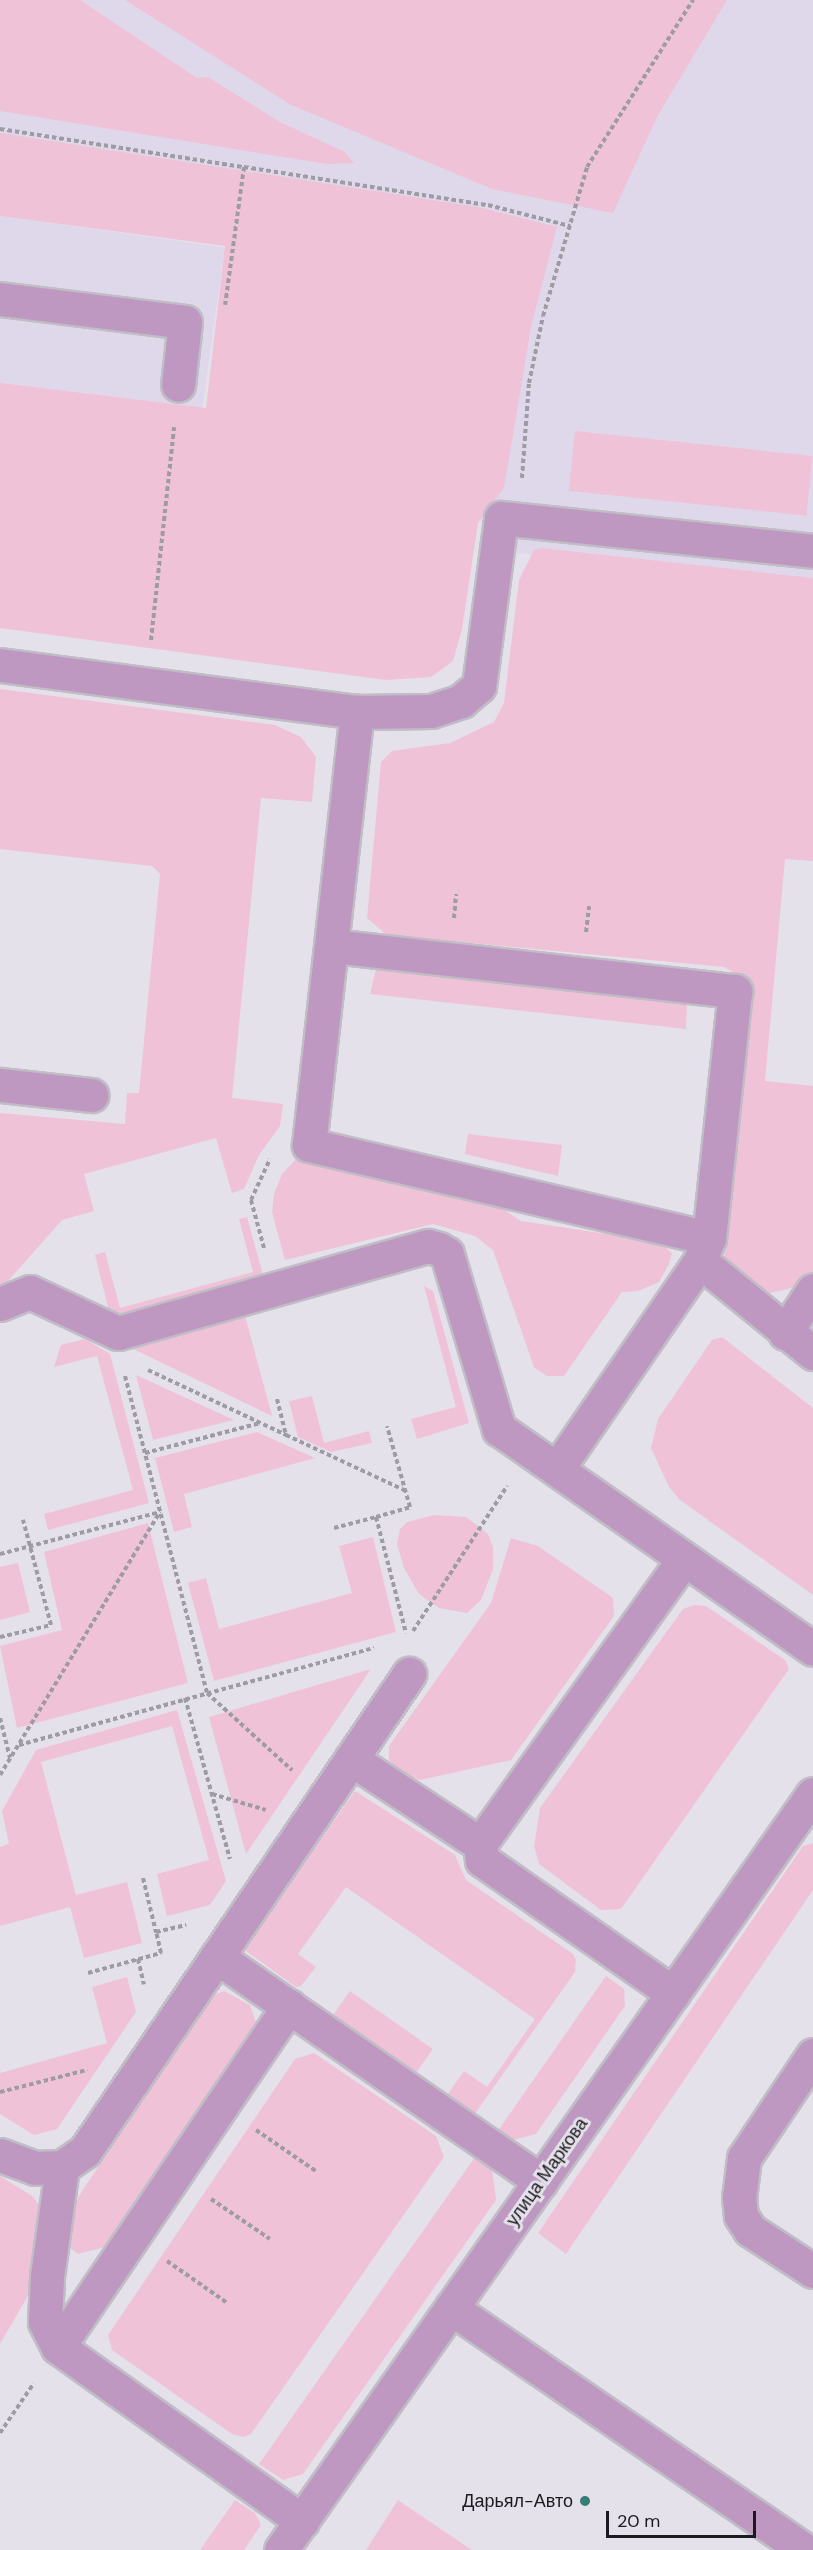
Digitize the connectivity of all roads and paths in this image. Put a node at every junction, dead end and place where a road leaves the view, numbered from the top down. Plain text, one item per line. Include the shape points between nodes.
1 (693, 0) edge
2 (0, 129) edge
3 (244, 166) junction
4 (570, 226) junction
5 (0, 299) edge
6 (185, 322) junction
7 (178, 385) joint
8 (519, 520) junction
9 (813, 551) edge
10 (0, 665) edge
11 (146, 684) junction
12 (357, 712) junction
13 (332, 946) junction
14 (0, 1085) edge
15 (91, 1095) dead end
16 (704, 1249) junction
17 (813, 1290) edge
18 (0, 1304) edge
19 (785, 1333) junction
20 (813, 1353) edge
21 (142, 1367) dead end
22 (123, 1368) dead end
23 (277, 1399) dead end
24 (261, 1423) junction
25 (387, 1426) dead end
26 (286, 1434) junction
27 (530, 1451) junction
28 (145, 1453) junction
29 (557, 1469) junction
30 (406, 1491) junction
31 (160, 1512) junction
32 (376, 1517) junction
33 (23, 1520) dead end
34 (334, 1528) dead end
35 (31, 1546) junction
36 (0, 1554) edge
37 (684, 1559) junction
38 (0, 1637) edge
39 (386, 1645) dead end
40 (813, 1649) edge
41 (409, 1674) dead end
42 (207, 1693) junction
43 (185, 1698) junction
44 (0, 1718) edge
45 (1, 1727) edge
46 (19, 1745) junction
47 (10, 1758) junction
48 (351, 1759) junction
49 (0, 1775) edge
50 (300, 1777) dead end
51 (212, 1794) junction
52 (813, 1794) edge
53 (276, 1813) dead end
54 (480, 1844) junction
55 (232, 1868) dead end
56 (156, 1932) dead end
57 (217, 1957) junction
58 (88, 1973) dead end
59 (673, 1993) junction
60 (289, 2006) junction
61 (813, 2055) edge
62 (95, 2068) dead end
63 (0, 2092) edge
64 (222, 2106) junction
65 (0, 2155) edge
66 (62, 2168) junction
67 (317, 2172) dead end
68 (176, 2174) junction
69 (541, 2181) junction
70 (133, 2237) junction
71 (270, 2239) dead end
72 (813, 2271) edge
73 (226, 2302) dead end
74 (451, 2308) junction
75 (58, 2348) junction
76 (0, 2433) edge
77 (302, 2521) junction
78 (281, 2550) edge
79 (804, 2550) edge

1 - 4 path via 587,167
2 - 3 path
3 - 4 path via 488,205
3 - 6 path via 222,319 209,324
4 - 8 path via 543,316 529,383
5 - 6 street
6 - 7 street
7 - 11 path
8 - 9 street
8 - 12 street via 501,518 479,686 460,701 431,711
10 - 11 street
11 - 12 street
12 - 13 street
13 - 16 street via 309,1144
13 - 16 street via 735,991
14 - 15 street
16 - 19 street
16 - 29 street
17 - 19 street
18 - 27 street via 30,1292 118,1333 428,1246 447,1254 499,1429
19 - 20 street
21 - 24 path
22 - 28 path
23 - 26 path
24 - 26 path
24 - 28 path
25 - 30 path
26 - 30 path
27 - 29 street
27 - 32 path via 408,1639
28 - 31 path
29 - 37 street
30 - 32 path via 410,1507
31 - 35 path
31 - 42 path
31 - 46 path
32 - 34 path
33 - 35 path
35 - 36 path
35 - 38 path via 51,1625
37 - 40 street
37 - 54 street
39 - 42 path
41 - 48 street
42 - 43 path
42 - 50 path
43 - 46 path
43 - 51 path
44 - 45 path
45 - 47 path
46 - 47 path
47 - 49 path
48 - 54 street
48 - 57 street
51 - 53 path
51 - 55 path
52 - 59 street, улица Маркова
54 - 59 street via 482,1860
56 - 58 path via 161,1953
57 - 60 street
57 - 66 street via 85,2151
59 - 69 street, улица Маркова
60 - 64 street
60 - 69 street
61 - 72 street via 744,2158 739,2197 741,2216 750,2230
62 - 63 path
64 - 67 path
64 - 68 street
65 - 66 street via 35,2168
66 - 75 street via 45,2322
68 - 70 street
68 - 71 path
69 - 74 street, улица Маркова
70 - 73 path
70 - 75 street
74 - 77 street, улица Маркова
74 - 79 street
75 - 76 path
75 - 77 street
77 - 78 street, улица Маркова

